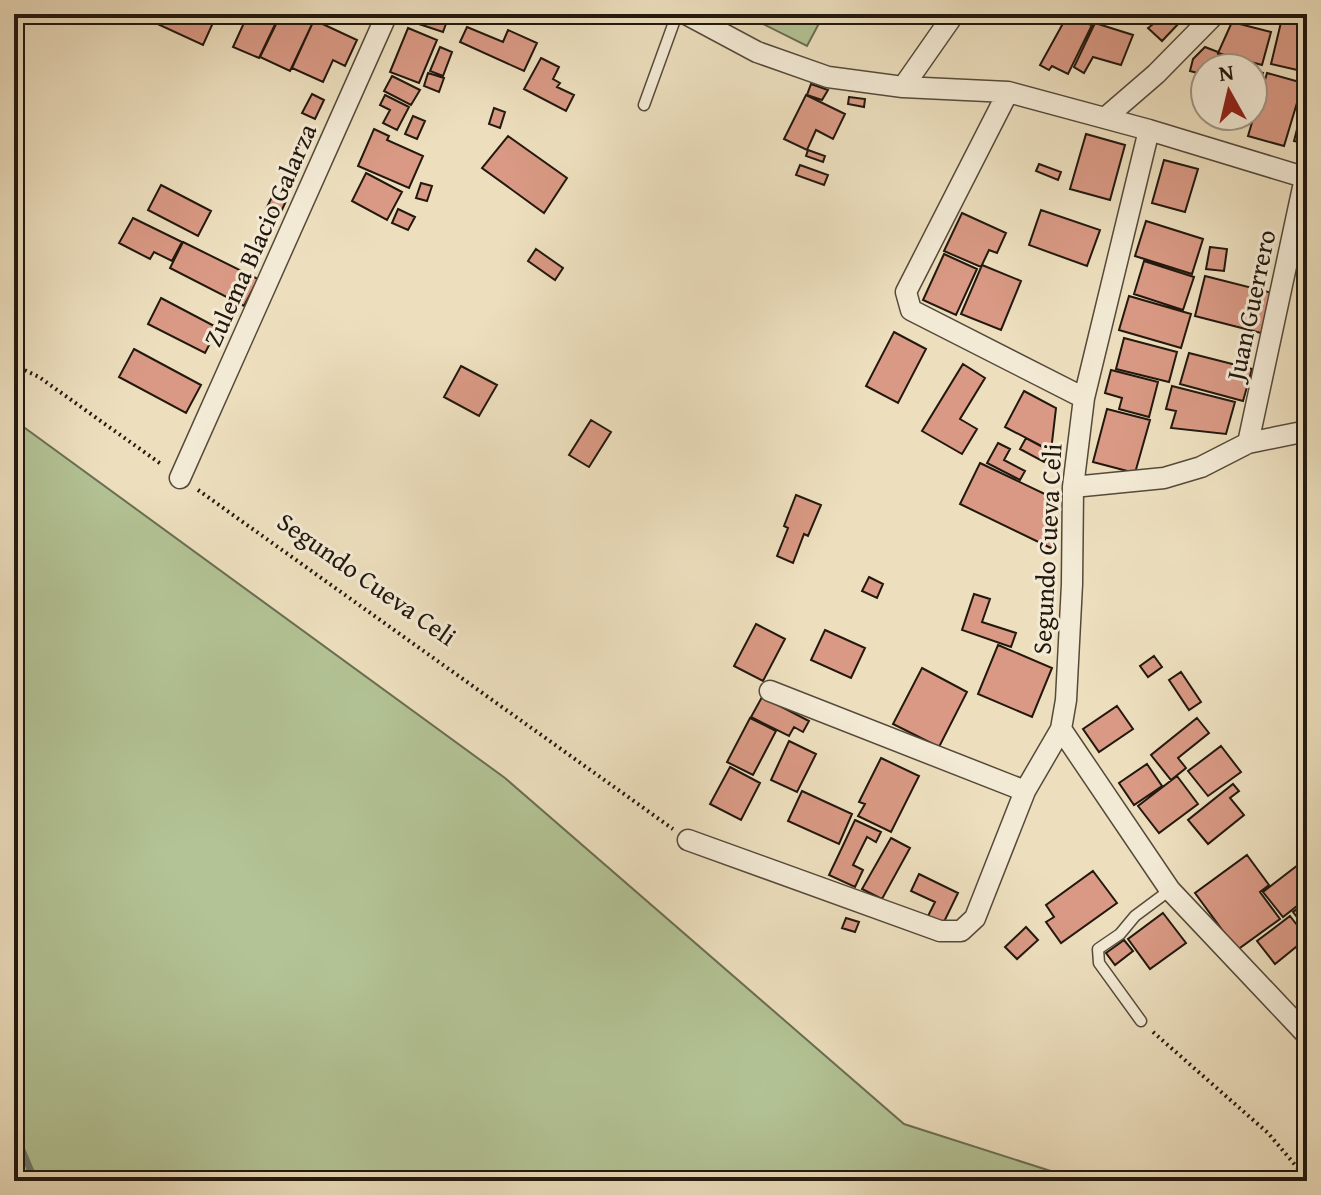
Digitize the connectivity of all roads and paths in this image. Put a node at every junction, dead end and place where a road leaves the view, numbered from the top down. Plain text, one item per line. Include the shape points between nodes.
1 (387, 14) edge
2 (677, 14) edge
3 (686, 14) edge
4 (954, 14) edge
5 (1215, 14) edge
6 (903, 87) junction
7 (1008, 92) junction
8 (644, 105) dead end
9 (1105, 118) junction
10 (1149, 130) junction
11 (1306, 178) edge
12 (14, 365) edge
13 (1084, 398) junction
14 (1307, 431) edge
15 (1248, 443) junction
16 (180, 478) junction
17 (1073, 487) junction
18 (770, 691) dead end
19 (1061, 729) junction
20 (1025, 791) junction
21 (688, 840) joint
22 (1170, 890) junction
23 (1141, 1021) joint
24 (1307, 1035) edge
25 (1307, 1179) edge

1 - 16 street, Zulema Blacio Galarza
2 - 8 lane
3 - 6 street via 757,52 828,77
4 - 6 street
5 - 9 street
6 - 7 street
7 - 9 street
7 - 13 street via 906,292 907,301 911,310
9 - 10 street
10 - 11 street
10 - 13 street, Segundo Cueva Celi
11 - 15 street, Juan Guerrero
12 - 16 path, Segundo Cueva Celi via 39,377
13 - 17 street, Segundo Cueva Celi
14 - 15 street
15 - 17 street via 1201,467 1164,478
16 - 21 path, Segundo Cueva Celi
17 - 19 street, Segundo Cueva Celi
18 - 20 street
19 - 20 street, Segundo Cueva Celi
19 - 22 street
20 - 21 street, Segundo Cueva Celi via 975,918 961,931 940,931
22 - 23 lane via 1098,949 1099,963
22 - 24 street
23 - 25 path via 1268,1133

